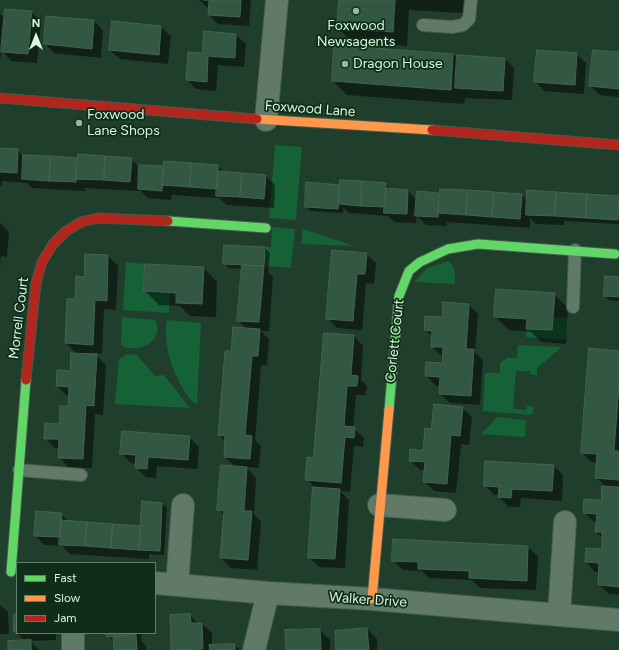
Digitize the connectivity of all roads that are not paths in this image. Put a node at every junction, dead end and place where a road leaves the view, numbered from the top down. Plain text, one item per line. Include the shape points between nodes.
1 (277, 0) edge
2 (471, 0) edge
3 (423, 25) dead end
4 (0, 98) edge
5 (266, 120) junction
6 (619, 145) edge
7 (266, 228) dead end
8 (575, 250) junction
9 (615, 254) dead end
10 (573, 307) dead end
11 (19, 470) junction
12 (81, 475) dead end
13 (183, 505) dead end
14 (379, 505) junction
15 (445, 510) dead end
16 (565, 522) dead end
17 (9, 572) edge
18 (156, 583) edge
19 (177, 585) junction
20 (268, 593) junction
21 (372, 599) junction
22 (559, 615) junction
23 (619, 620) edge
24 (73, 634) edge
25 (73, 650) edge
26 (254, 650) edge

1 - 5 street
2 - 3 lane via 469,19 463,25
4 - 5 street, Foxwood Lane
5 - 6 street, Foxwood Lane
7 - 11 street, Morrell Court via 98,218 81,222 66,231 53,244 42,262 36,282
8 - 9 street, Corlett Court
8 - 10 lane
8 - 14 street, Corlett Court via 478,244 448,249 420,262 409,271 399,296
11 - 12 lane
11 - 17 street, Morrell Court
13 - 19 street
14 - 15 street
14 - 21 street, Corlett Court
16 - 22 street
18 - 19 street, Walker Drive
19 - 20 street, Walker Drive
20 - 21 street, Walker Drive
20 - 26 street
21 - 22 street, Walker Drive
22 - 23 street, Walker Drive
24 - 25 street

